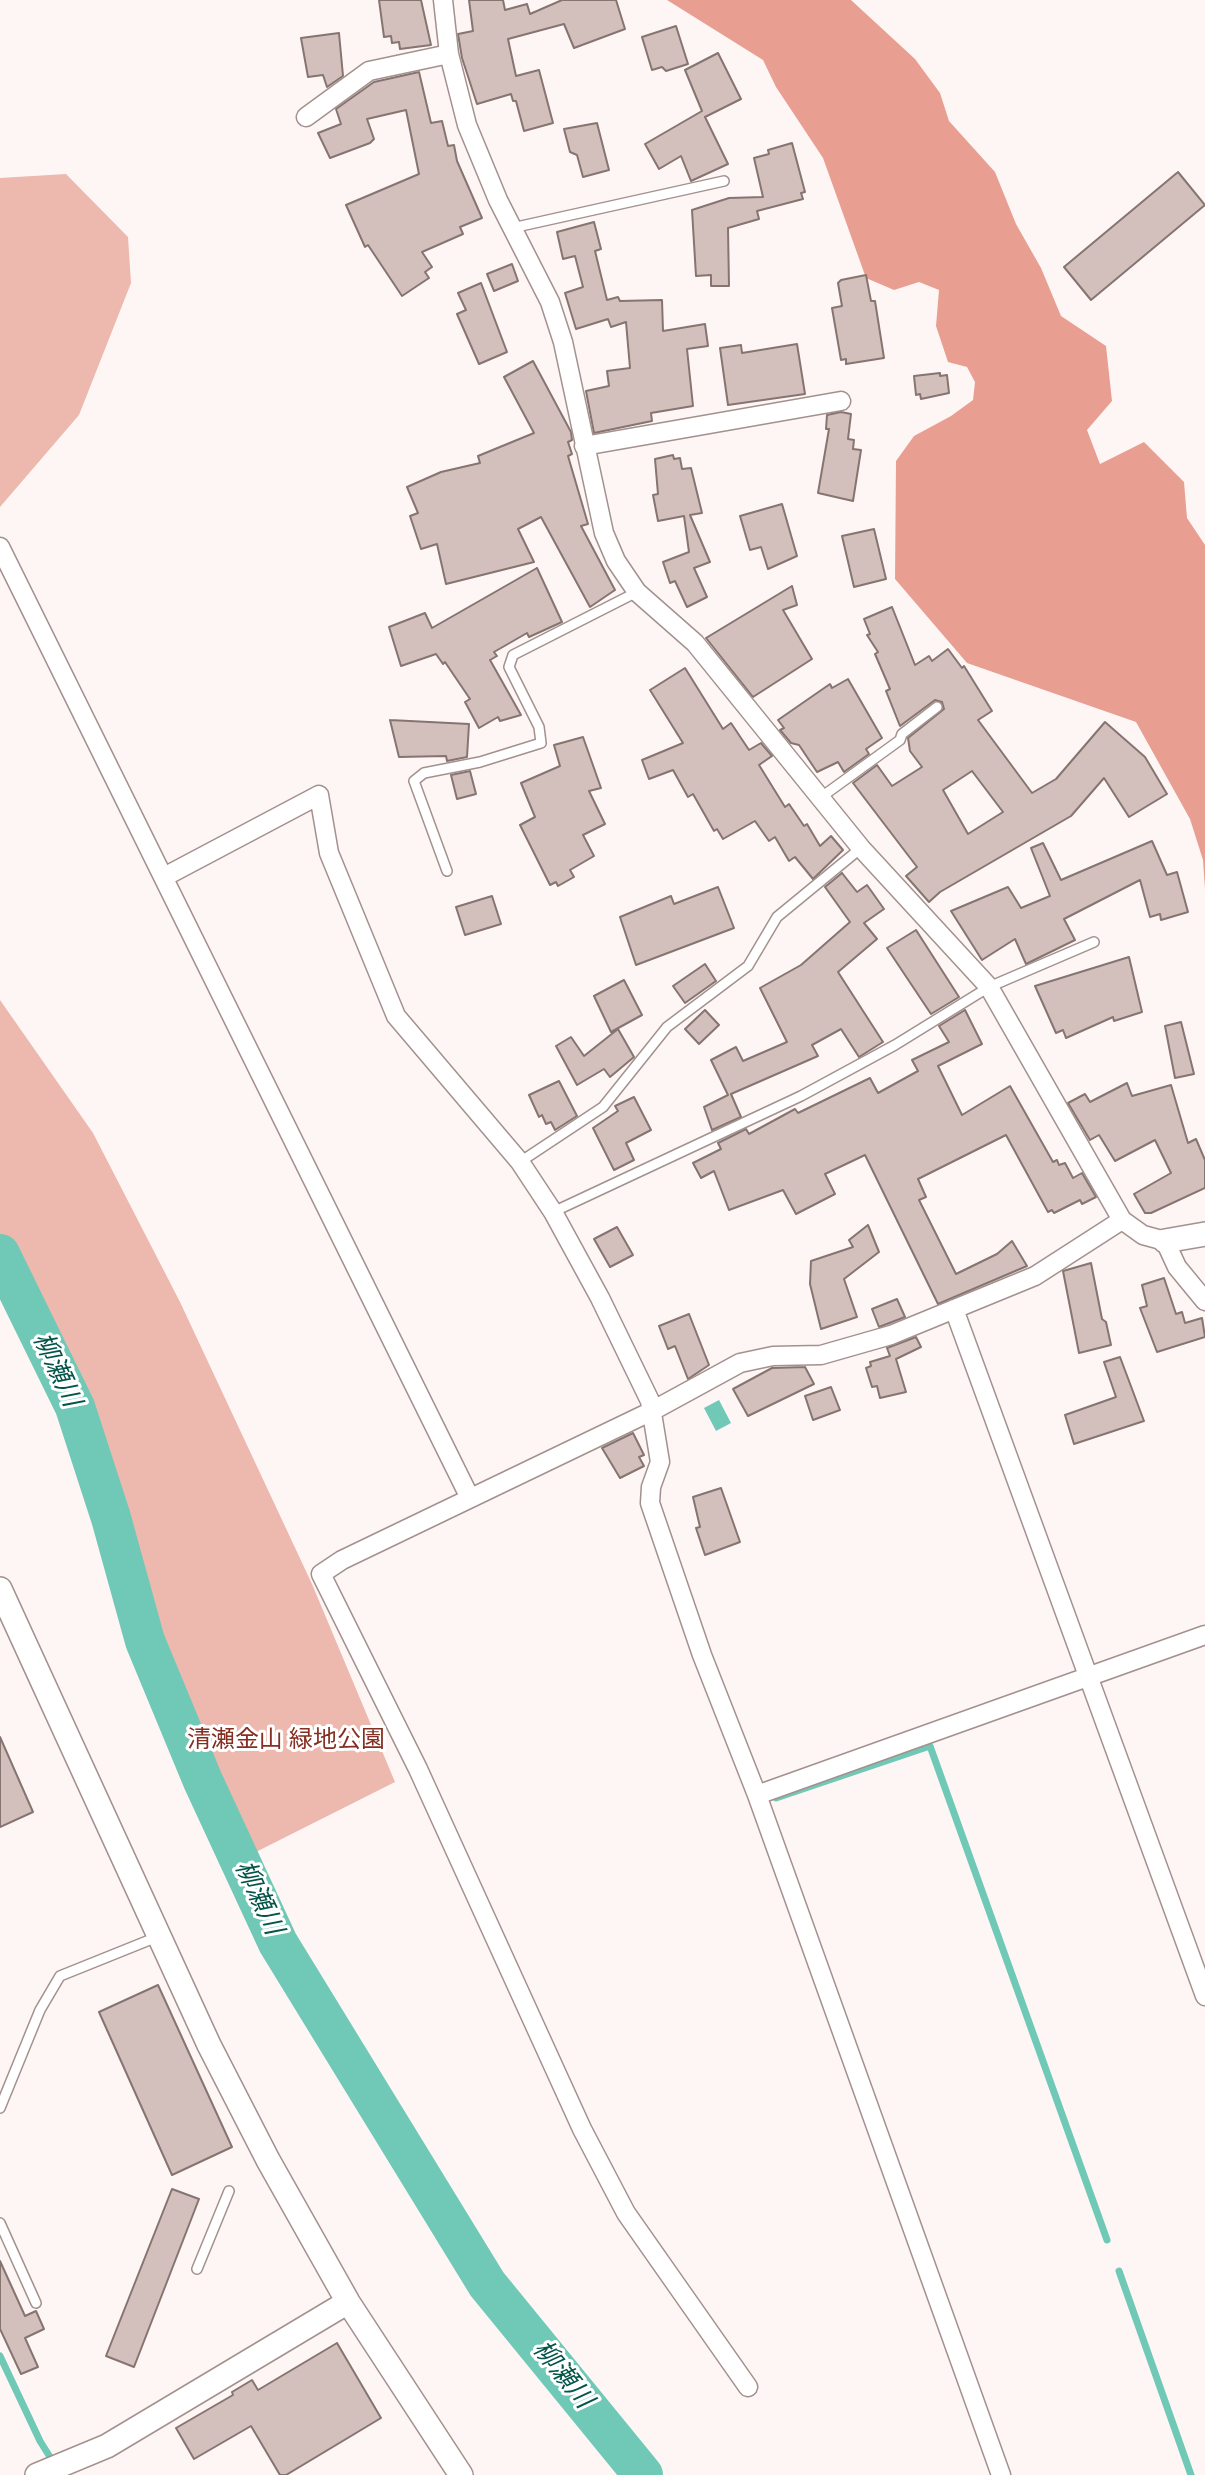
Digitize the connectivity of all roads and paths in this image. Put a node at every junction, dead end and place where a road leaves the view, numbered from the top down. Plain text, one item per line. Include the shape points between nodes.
1 (443, 0) edge
2 (449, 54) junction
3 (306, 117) dead end
4 (724, 181) dead end
5 (512, 228) junction
6 (841, 401) dead end
7 (584, 446) junction
8 (0, 547) edge
9 (637, 592) junction
10 (937, 707) dead end
11 (818, 799) junction
12 (861, 848) junction
13 (447, 871) dead end
14 (164, 877) junction
15 (1094, 942) dead end
16 (989, 987) junction
17 (520, 1162) junction
18 (553, 1212) junction
19 (1122, 1220) junction
20 (1205, 1234) edge
21 (1165, 1241) junction
22 (1205, 1301) edge
23 (954, 1308) junction
24 (652, 1411) junction
25 (470, 1498) junction
26 (0, 1589) edge
27 (1205, 1635) edge
28 (1087, 1676) junction
29 (757, 1795) junction
30 (160, 1936) junction
31 (1205, 1996) edge
32 (0, 2108) edge
33 (229, 2191) dead end
34 (0, 2223) edge
35 (197, 2269) dead end
36 (348, 2302) junction
37 (36, 2303) dead end
38 (748, 2387) dead end
39 (37, 2475) edge
40 (461, 2475) edge
41 (1001, 2475) edge

1 - 2 street
2 - 3 street via 369,71
2 - 5 street via 467,125
4 - 5 lane
5 - 7 street via 550,302
6 - 7 street
7 - 9 street via 604,533
8 - 14 street
9 - 11 street via 695,643
9 - 13 lane via 513,655 509,667 539,727 541,743 481,762 424,773 414,781
10 - 11 lane via 902,734 901,740
11 - 12 street
12 - 16 street
12 - 17 lane via 777,917 748,966 667,1027 603,1107
14 - 17 street via 319,795 329,853 396,1016
14 - 25 street
15 - 16 lane
16 - 18 lane via 801,1096
16 - 19 street
17 - 18 street
18 - 24 street via 600,1298
19 - 21 street via 1143,1235
19 - 23 street via 1035,1276
20 - 21 street
21 - 22 street via 1177,1267
23 - 24 street via 891,1335 821,1355 773,1356 740,1363
23 - 28 street
24 - 25 street
24 - 29 street via 660,1462 650,1503
25 - 38 street via 321,1574 418,1769 588,2141 626,2214
26 - 30 street
27 - 28 street
28 - 29 street
28 - 31 street
29 - 41 street
30 - 32 lane via 60,1976 40,2010
30 - 36 street via 262,2149
33 - 35 lane
34 - 37 lane
36 - 39 street via 107,2446
36 - 40 street

